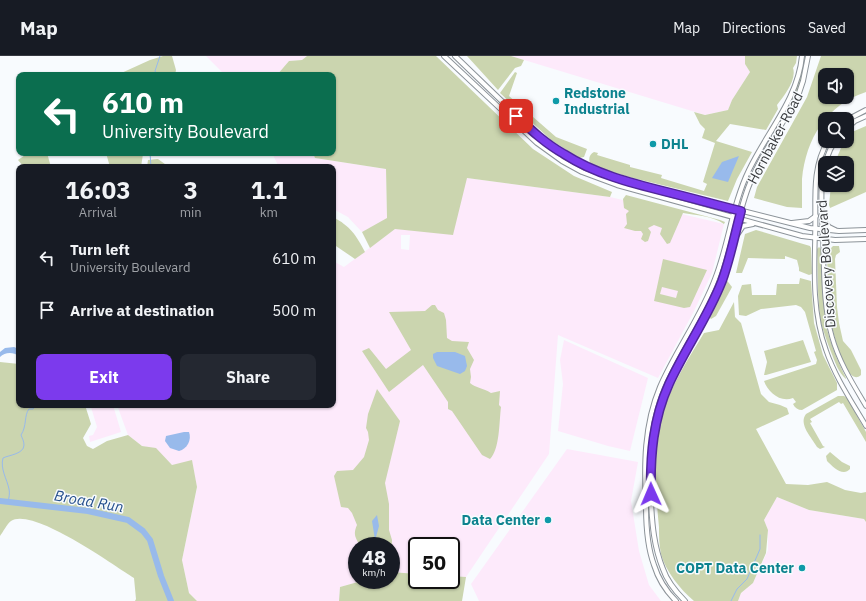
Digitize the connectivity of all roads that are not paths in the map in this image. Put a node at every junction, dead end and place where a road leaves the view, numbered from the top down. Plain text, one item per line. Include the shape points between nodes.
1 (444, 56) edge
2 (455, 56) edge
3 (802, 56) edge
4 (808, 56) edge
5 (866, 110) edge
6 (854, 116) edge
7 (866, 116) edge
8 (854, 124) edge
9 (824, 148) edge
10 (831, 148) edge
11 (735, 209) junction
12 (741, 211) junction
13 (816, 216) junction
14 (733, 217) junction
15 (739, 219) junction
16 (822, 219) junction
17 (790, 223) junction
18 (756, 224) junction
19 (816, 229) junction
20 (823, 230) junction
21 (866, 230) edge
22 (839, 231) junction
23 (734, 238) junction
24 (815, 238) junction
25 (823, 239) junction
26 (866, 239) edge
27 (866, 406) edge
28 (866, 426) edge
29 (676, 601) edge
30 (685, 601) edge

1 - 14 main road via 537,143 577,170 617,185
2 - 11 main road via 537,135 584,166 615,178
3 - 11 main road, Hornbaker Road via 795,87 751,166
4 - 12 main road, Hornbaker Road via 799,93 757,168 747,189
5 - 6 main road
7 - 8 main road
9 - 13 main road, Discovery Boulevard via 817,170
10 - 16 main road, Discovery Boulevard via 823,169
11 - 12 main road
11 - 14 main road, Hornbaker Road
12 - 15 main road, Hornbaker Road
12 - 17 main road
13 - 17 main road via 809,221
13 - 19 main road, Discovery Boulevard
14 - 15 main road
14 - 29 main road, Hornbaker Road via 713,286 660,388 647,434 644,466 648,544 658,576
15 - 18 main road
15 - 23 main road, Hornbaker Road
16 - 20 main road, Discovery Boulevard
16 - 22 main road via 829,227
17 - 19 main road
18 - 23 main road via 743,226
18 - 24 main road
19 - 20 main road
19 - 24 main road, Discovery Boulevard
20 - 22 main road
20 - 25 main road, Discovery Boulevard
21 - 22 main road
23 - 30 main road, Hornbaker Road via 728,264 718,289 665,393 652,441 652,524 656,549 665,574
24 - 25 main road
24 - 28 street, Discovery Boulevard via 815,278 820,330 834,369
25 - 26 main road
25 - 27 street, Discovery Boulevard via 826,300 832,338 843,366

